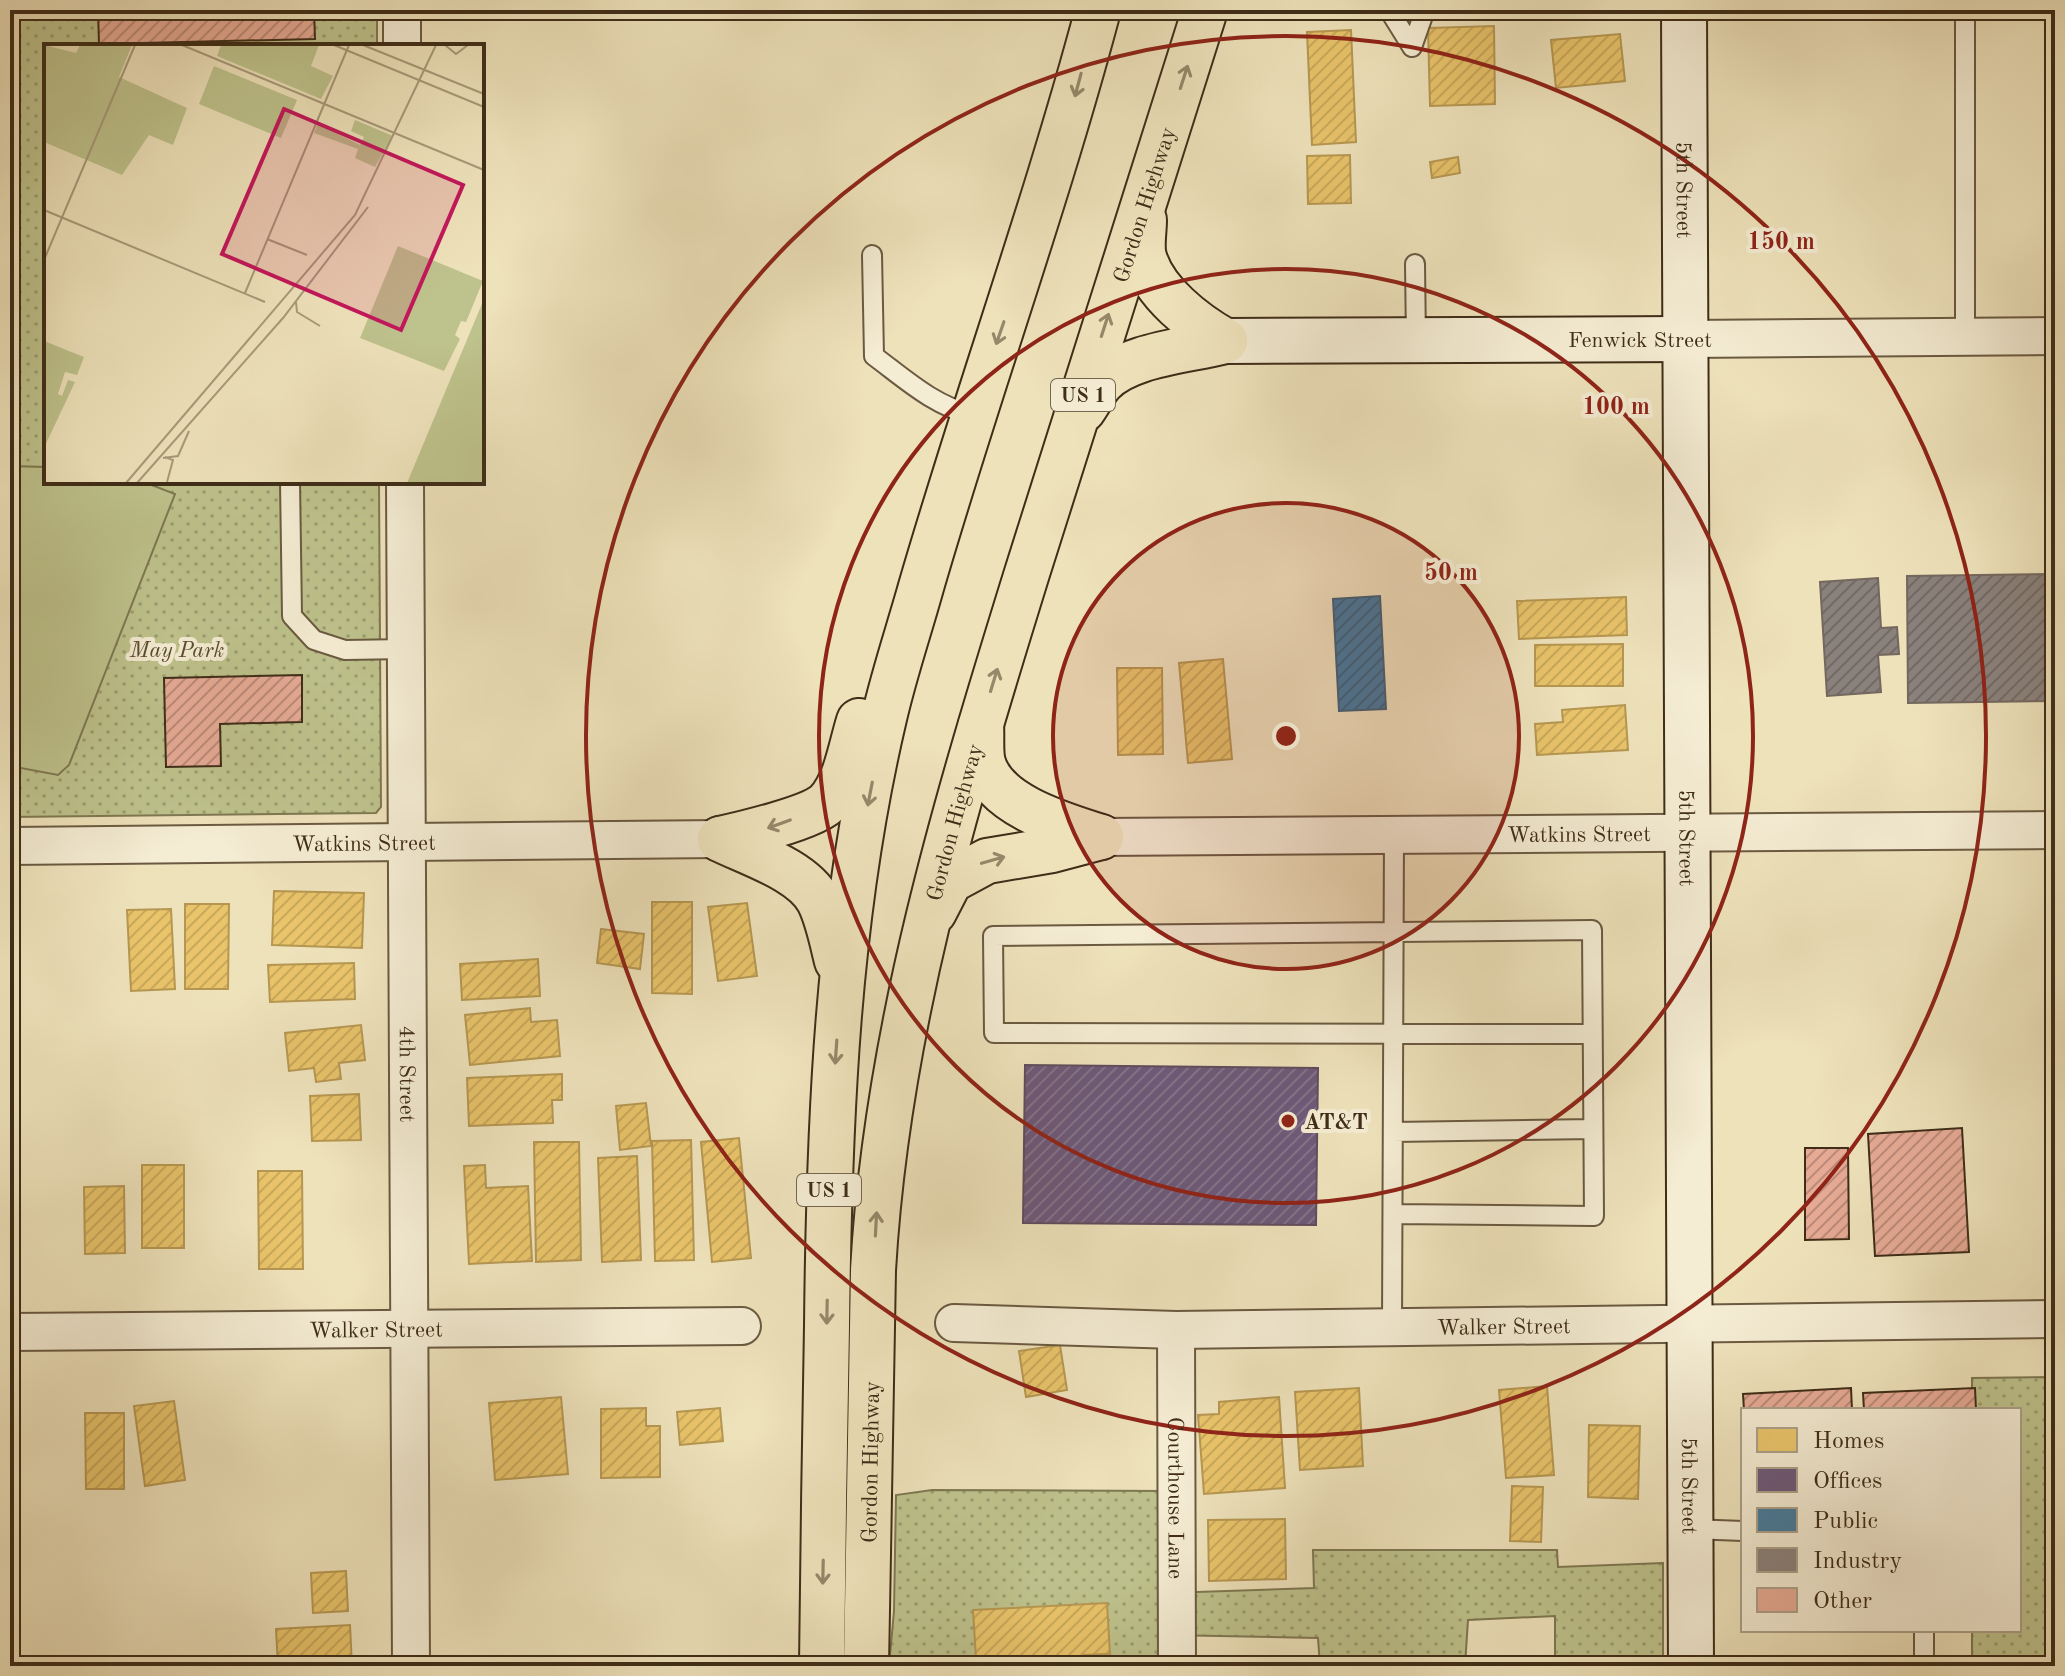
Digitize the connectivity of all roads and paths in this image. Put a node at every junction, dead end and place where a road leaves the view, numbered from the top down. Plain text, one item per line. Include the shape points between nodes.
1 (402, 10) edge
2 (1098, 10) edge
3 (1205, 10) edge
4 (1389, 10) edge
5 (1425, 10) edge
6 (1684, 10) edge
7 (1965, 10) edge
8 (402, 44) edge
9 (1145, 201) junction
10 (872, 255) dead end
11 (1415, 264) dead end
12 (2055, 336) edge
13 (1965, 337) junction
14 (1686, 339) junction
15 (1225, 341) junction
16 (1416, 342) junction
17 (973, 415) junction
18 (1074, 425) junction
19 (290, 484) edge
20 (405, 484) edge
21 (948, 494) junction
22 (406, 649) junction
23 (981, 722) junction
24 (2055, 830) edge
25 (1688, 832) junction
26 (1394, 835) junction
27 (1101, 837) junction
28 (720, 839) junction
29 (407, 843) junction
30 (10, 846) edge
31 (923, 932) junction
32 (1394, 932) junction
33 (841, 974) junction
34 (1394, 1032) junction
35 (1592, 1034) junction
36 (1593, 1129) junction
37 (1393, 1132) junction
38 (1393, 1214) junction
39 (2055, 1319) edge
40 (954, 1323) dead end
41 (1690, 1323) junction
42 (742, 1326) dead end
43 (1392, 1327) junction
44 (409, 1330) junction
45 (1176, 1330) junction
46 (10, 1332) edge
47 (1691, 1529) junction
48 (1741, 1531) edge
49 (1924, 1632) edge
50 (1924, 1663) dead end
51 (411, 1666) edge
52 (822, 1666) edge
53 (866, 1666) edge
54 (1177, 1666) edge
55 (1691, 1666) edge

1 - 8 street
2 -> 17 highway, Gordon Highway / US 1 via 1071,114
9 -> 3 highway, Gordon Highway / US 1
4 - 5 lane via 1412,47
6 - 14 main road, 5th Street
7 - 13 lane
9 - 15 highway via 1143,255 1150,271 1197,325
18 -> 9 highway, Gordon Highway / US 1
10 - 17 lane via 874,356 937,402
11 - 16 lane
12 - 13 street, Fenwick Street
13 - 14 street, Fenwick Street
14 - 16 main road, Fenwick Street
14 - 25 main road, 5th Street
15 - 16 main road, Fenwick Street
15 - 18 highway via 1118,370 1101,383
17 - 21 highway, Gordon Highway / US 1
23 -> 18 highway, Gordon Highway / US 1
19 - 22 lane via 292,616 314,640 345,650
20 - 22 street, 4th Street
21 -> 28 highway via 895,603 841,780 826,804 758,831
21 -> 33 highway, Gordon Highway / US 1 via 884,718
22 - 29 street, 4th Street
23 - 27 highway via 983,764 1010,798 1048,819
23 - 31 highway, Gordon Highway / US 1
24 - 25 street, Watkins Street
25 - 26 street, Watkins Street
25 - 41 main road, 5th Street
26 - 27 street, Watkins Street
26 - 32 lane
31 -> 27 highway via 950,881 965,871 987,861
28 - 29 street, Watkins Street
28 - 33 highway via 807,884 818,899
29 - 30 street, Watkins Street
29 - 44 street, 4th Street
53 -> 31 highway, Gordon Highway / US 1 via 877,1210 890,1102
32 - 34 lane
32 - 34 lane via 993,936 994,1033
32 - 35 lane via 1592,930
33 -> 52 highway, Gordon Highway / US 1 via 830,1141
34 - 35 lane
34 - 37 lane
35 - 36 lane
36 - 37 lane
36 - 38 lane via 1594,1216
37 - 38 lane
38 - 43 lane
39 - 41 street, Walker Street
40 - 45 street, Walker Street
41 - 43 street, Walker Street
41 - 47 main road, 5th Street
42 - 44 street, Walker Street
43 - 45 street, Walker Street
44 - 46 street, Walker Street
44 - 51 street, 4th Street
45 - 54 street, Courthouse Lane
47 - 48 lane
47 - 55 main road, 5th Street
49 - 50 lane

